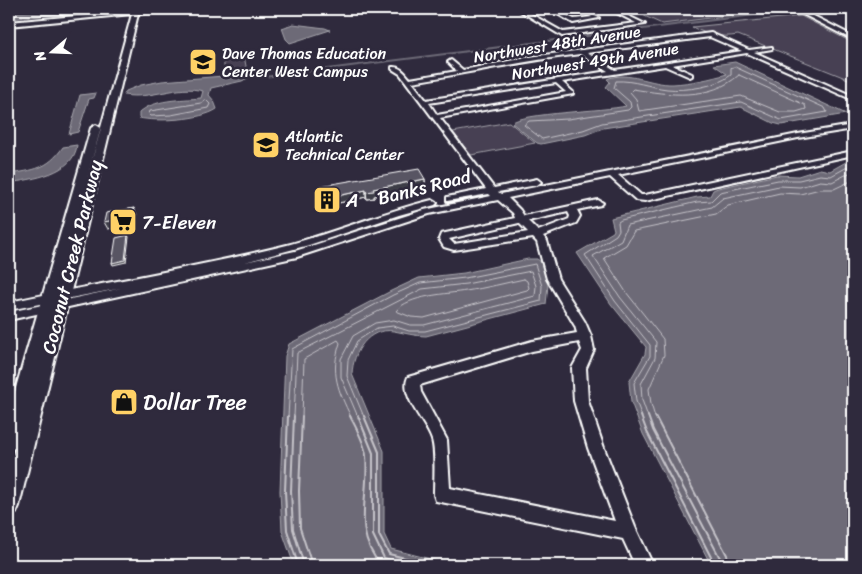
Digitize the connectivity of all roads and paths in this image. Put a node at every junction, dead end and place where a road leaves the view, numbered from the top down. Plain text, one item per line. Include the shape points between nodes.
1 (149, 9) edge
2 (172, 9) edge
3 (519, 9) edge
4 (551, 9) edge
5 (580, 9) edge
6 (611, 9) edge
7 (796, 9) edge
8 (132, 10) edge
9 (805, 11) edge
10 (9, 23) edge
11 (853, 33) edge
12 (853, 38) edge
13 (770, 48) dead end
14 (748, 51) junction
15 (580, 52) junction
16 (451, 62) dead end
17 (665, 64) junction
18 (394, 68) dead end
19 (613, 72) junction
20 (462, 73) junction
21 (690, 75) dead end
22 (407, 81) junction
23 (557, 82) junction
24 (853, 98) edge
25 (424, 102) junction
26 (436, 117) junction
27 (853, 121) edge
28 (842, 122) junction
29 (853, 126) edge
30 (806, 134) junction
31 (853, 153) edge
32 (611, 174) junction
33 (495, 194) junction
34 (598, 203) dead end
35 (571, 208) junction
36 (521, 220) junction
37 (535, 234) junction
38 (54, 302) junction
39 (9, 306) edge
40 (9, 316) edge
41 (585, 336) junction
42 (9, 442) edge
43 (9, 506) edge
44 (628, 532) junction
45 (644, 565) edge

1 - 8 main road
2 - 8 main road
3 - 6 street via 562,34 642,24
4 - 5 street via 573,21 597,18
7 - 9 main road
8 - 10 main road
8 - 38 main road, Coconut Creek Parkway
8 - 38 main road, Coconut Creek Parkway
9 - 11 main road
9 - 12 main road
13 - 14 street, Northwest 49th Avenue
14 - 15 street, Northwest 48th Avenue via 710,35
14 - 17 street, Northwest 49th Avenue
14 - 24 street
15 - 19 street
15 - 20 street, Northwest 48th Avenue
16 - 20 street
17 - 19 street, Northwest 49th Avenue
17 - 21 street
18 - 22 street
19 - 23 street, Northwest 49th Avenue
20 - 22 street, Northwest 48th Avenue
22 - 25 street
23 - 25 street, Northwest 49th Avenue
23 - 26 street via 571,93
25 - 26 street
26 - 33 street
27 - 28 street, Banks Road
28 - 30 street via 804,131
28 - 33 street, Banks Road
29 - 30 street, Banks Road
30 - 32 street, Banks Road
31 - 32 street via 645,198 639,198
32 - 33 street, Banks Road
33 - 36 street via 499,204 514,219
33 - 38 street, Banks Road via 402,210 286,249
34 - 35 street
35 - 36 street
35 - 37 street via 575,216 573,221 550,232
36 - 37 street
36 - 37 street via 444,239 454,247
37 - 41 street via 542,241 554,279
38 - 39 street, Banks Road
38 - 40 street, Banks Road
38 - 42 main road, Coconut Creek Parkway
38 - 43 main road, Coconut Creek Parkway
41 - 44 street via 588,350 579,368 581,401
41 - 44 street via 532,346 412,381 414,393 440,440 442,495
44 - 45 street

